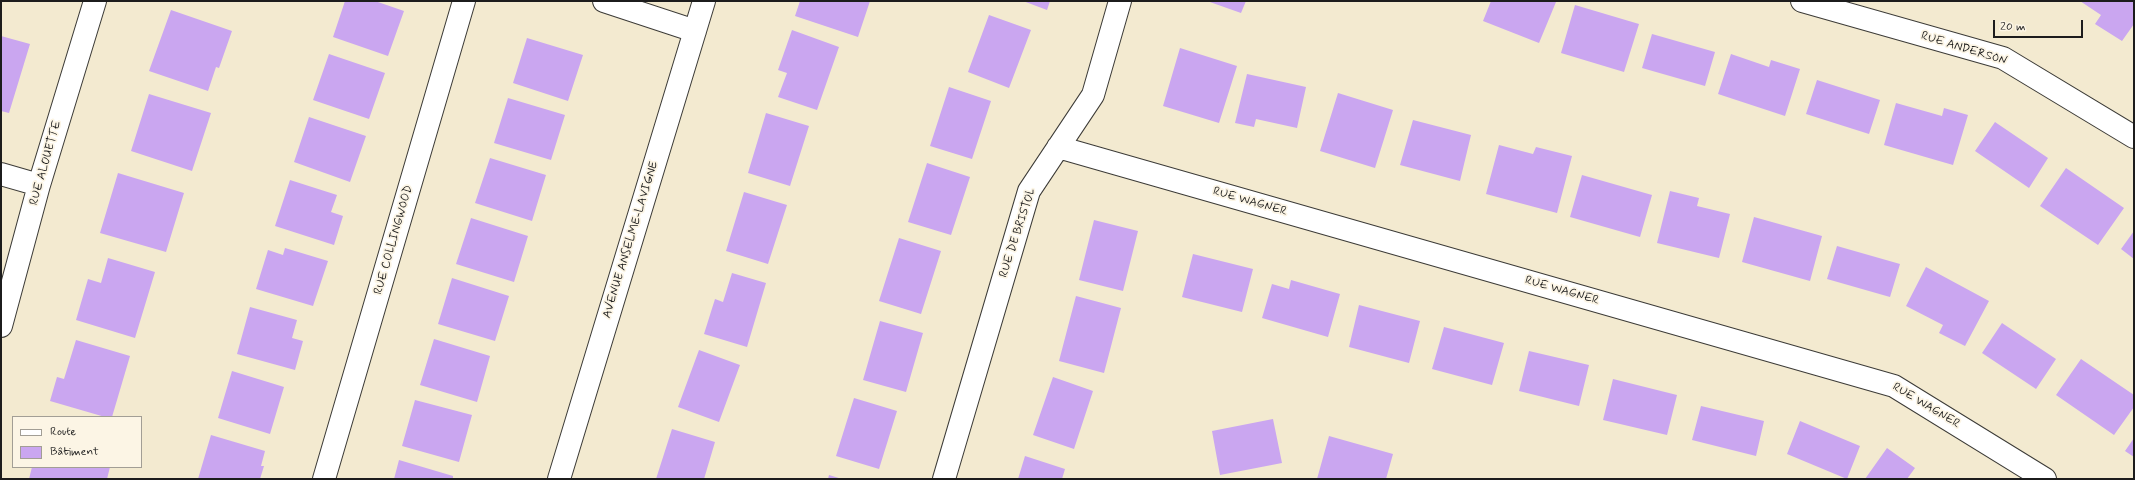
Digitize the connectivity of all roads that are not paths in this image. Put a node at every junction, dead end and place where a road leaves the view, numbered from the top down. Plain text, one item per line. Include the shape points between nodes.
1 (95, 1) edge
2 (464, 1) edge
3 (604, 1) edge
4 (704, 1) edge
5 (1120, 1) edge
6 (1802, 1) edge
7 (695, 31) junction
8 (2134, 137) edge
9 (1058, 147) junction
10 (1, 174) edge
11 (39, 185) junction
12 (1, 326) edge
13 (324, 479) edge
14 (559, 479) edge
15 (944, 479) edge
16 (2045, 479) edge

1 - 11 street, RUE ALOUETTE
2 - 13 street, RUE COLLINGWOOD
3 - 7 street
4 - 7 street, AVENUE ANSELME-LAVIGNE
5 - 9 street, RUE DE BRISTOL via 1093,95
6 - 8 street, RUE ANDERSON via 2003,58
7 - 14 street, AVENUE ANSELME-LAVIGNE
9 - 15 street, RUE DE BRISTOL via 1029,191
9 - 16 street, RUE WAGNER via 1894,386
10 - 11 street
11 - 12 street, RUE ALOUETTE

